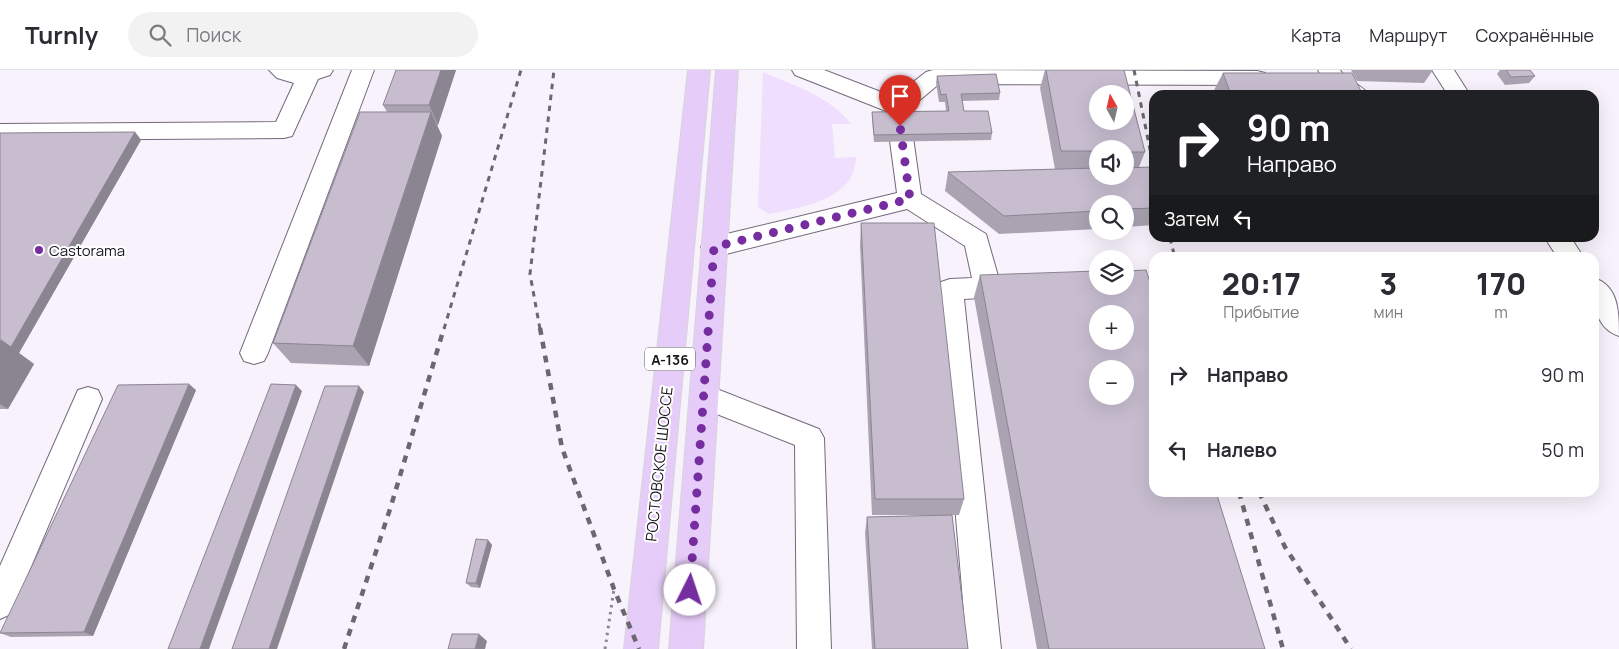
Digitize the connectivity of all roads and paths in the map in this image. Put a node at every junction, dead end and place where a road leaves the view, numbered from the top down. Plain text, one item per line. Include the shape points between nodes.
1 (280, 70) edge
2 (363, 70) edge
3 (699, 70) edge
4 (727, 70) edge
5 (803, 70) edge
6 (1442, 70) edge
7 (315, 72) edge
8 (1326, 76) edge
9 (1274, 78) edge
10 (1350, 90) edge
11 (1456, 90) edge
12 (897, 107) junction
13 (0, 132) edge
14 (910, 199) junction
15 (714, 247) junction
16 (1036, 285) edge
17 (987, 287) junction
18 (1599, 295) edge
19 (1619, 324) edge
20 (254, 353) dead end
21 (704, 396) junction
22 (88, 400) dead end
23 (0, 603) edge
24 (641, 649) edge
25 (686, 649) edge
26 (814, 649) edge
27 (984, 649) edge

1 - 7 lane via 294,76
2 - 20 lane
3 - 24 main road, РОСТОВСКОЕ ШОССЕ / А-136
4 - 15 main road, А-136
5 - 12 lane
6 - 11 lane
7 - 13 lane via 284,130
8 - 10 lane
9 - 12 lane via 934,77
12 - 14 lane
14 - 15 lane
14 - 17 lane via 977,241
15 - 21 main road, А-136
16 - 17 lane
17 - 27 lane via 950,289
18 - 19 lane
21 - 25 main road, А-136
21 - 26 lane via 809,438
22 - 23 lane

